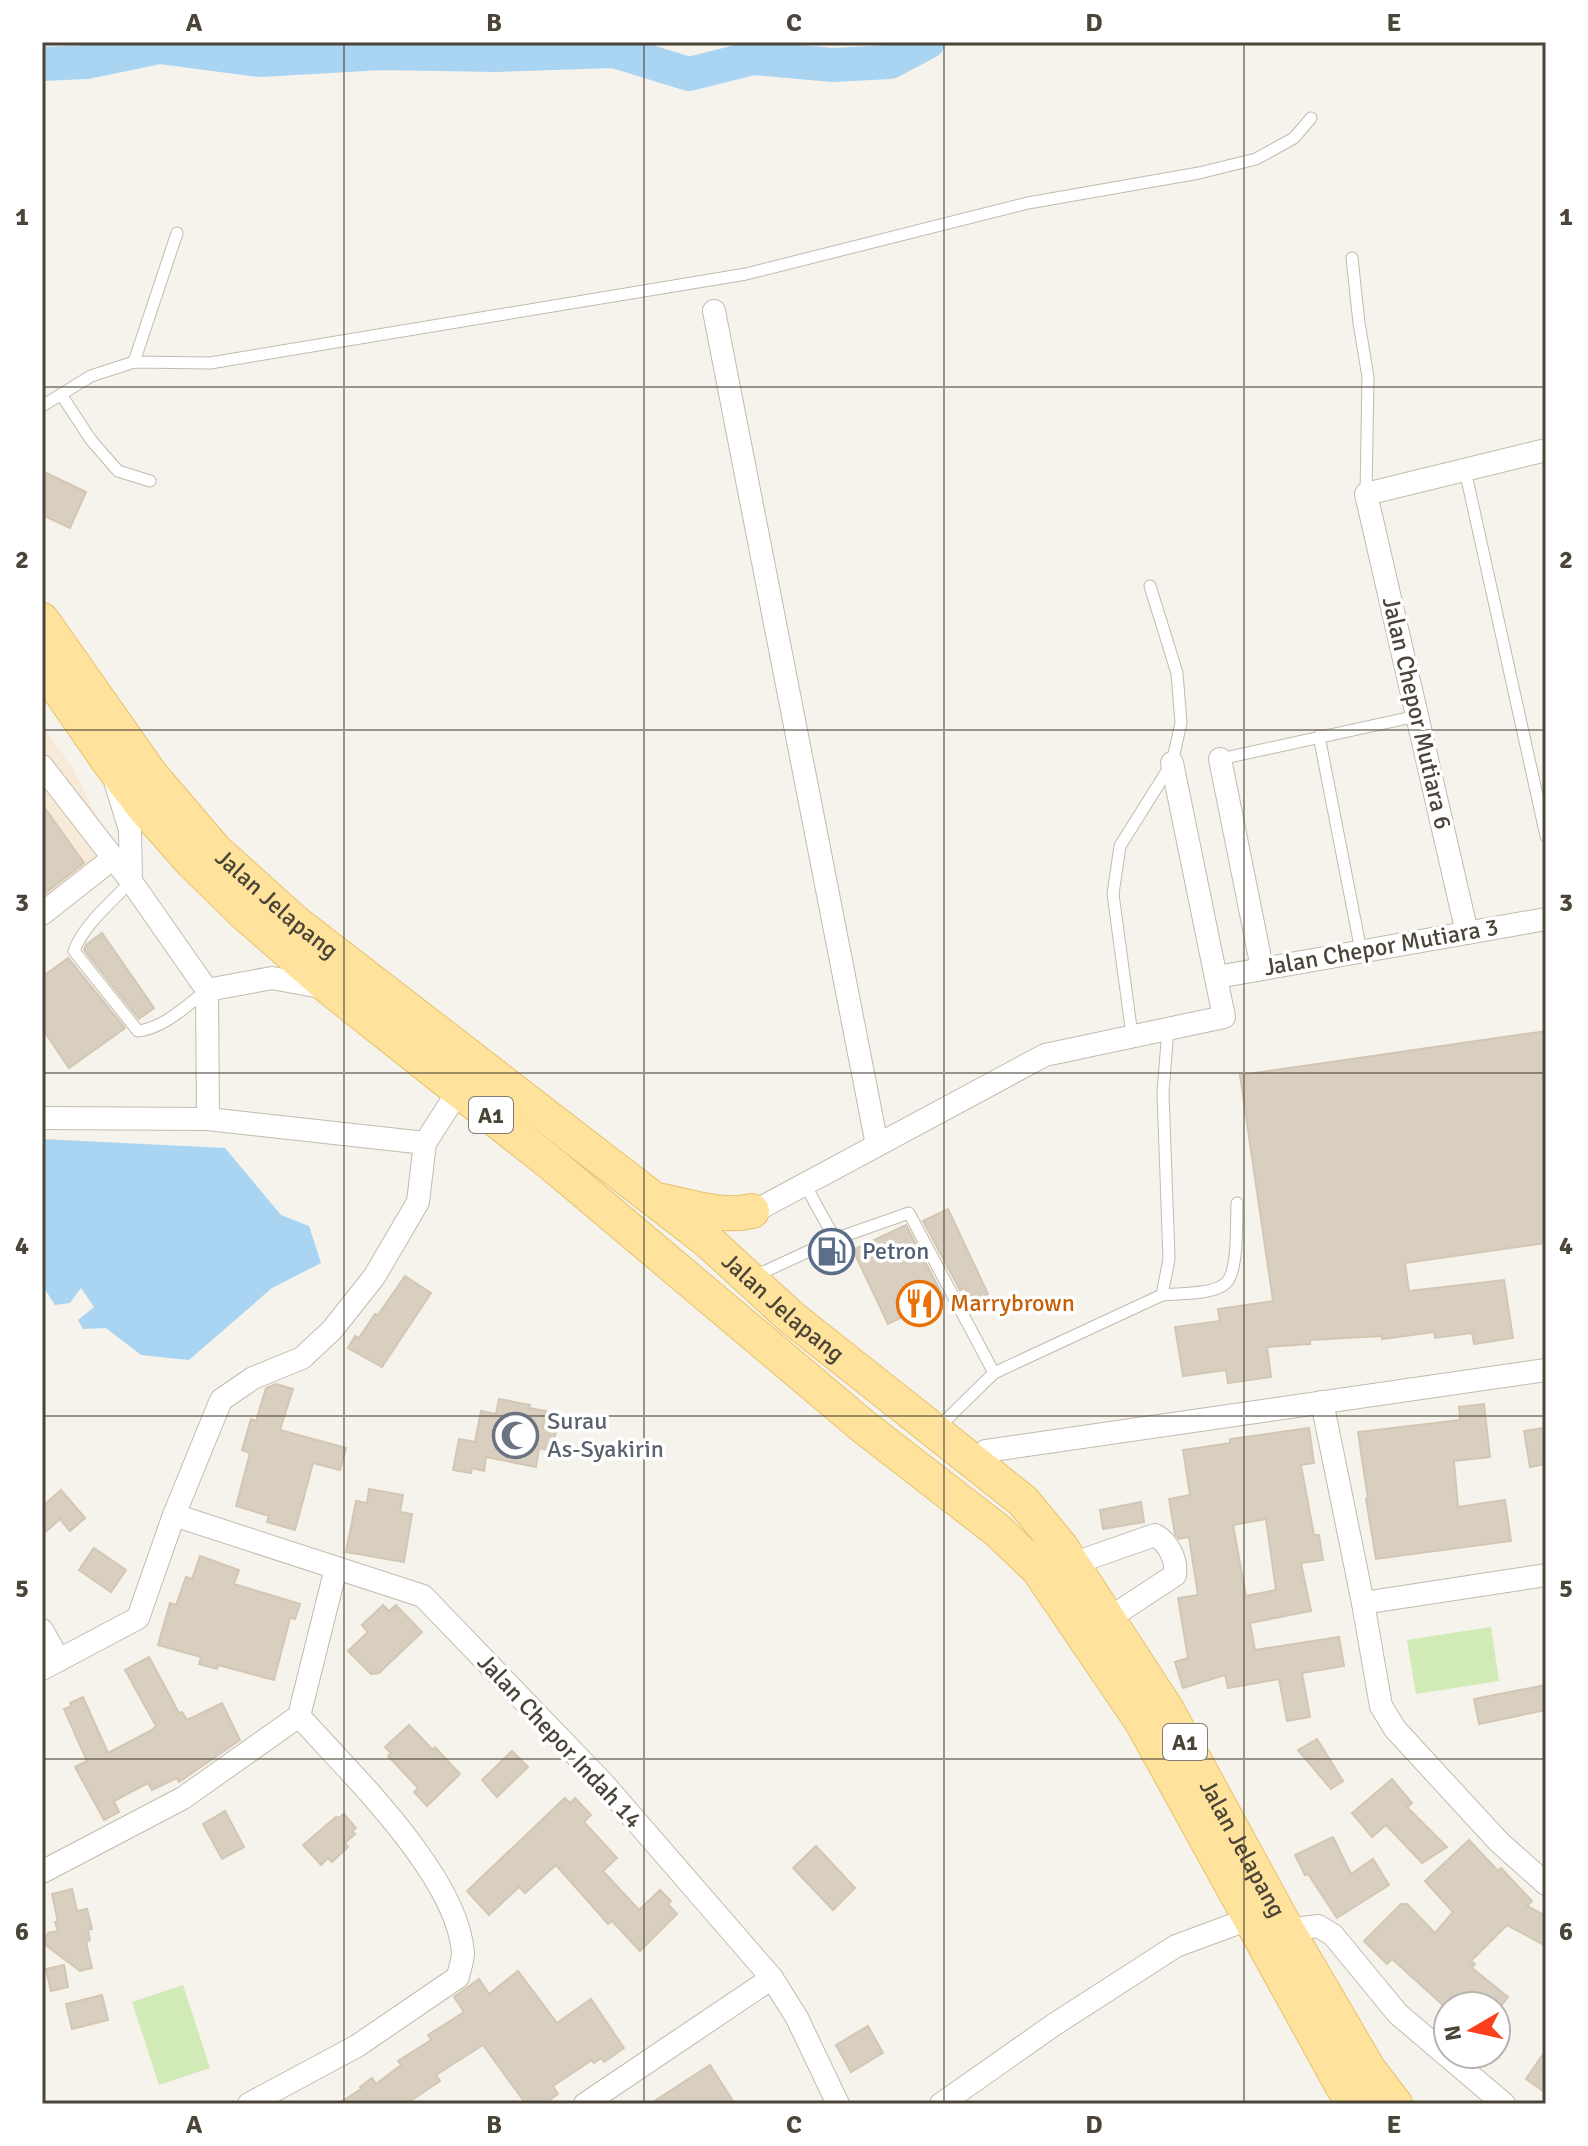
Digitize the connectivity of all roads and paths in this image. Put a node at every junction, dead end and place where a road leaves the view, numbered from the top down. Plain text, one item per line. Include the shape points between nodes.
1 (1311, 118) dead end
2 (177, 233) dead end
3 (1352, 258) dead end
4 (714, 311) dead end
5 (134, 362) junction
6 (62, 396) junction
7 (42, 406) edge
8 (1546, 450) edge
9 (1465, 470) junction
10 (150, 481) dead end
11 (1366, 494) junction
12 (1150, 586) dead end
13 (42, 620) edge
14 (42, 665) edge
15 (1417, 716) junction
16 (1319, 736) junction
17 (1220, 759) joint
18 (109, 762) junction
19 (1172, 763) junction
20 (42, 766) edge
21 (1546, 836) edge
22 (112, 859) junction
23 (131, 881) junction
24 (42, 914) edge
25 (1546, 919) edge
26 (1467, 933) junction
27 (1361, 951) junction
28 (1262, 968) junction
29 (1217, 977) junction
30 (331, 989) junction
31 (207, 990) junction
32 (1168, 1028) junction
33 (1132, 1035) junction
34 (459, 1090) junction
35 (42, 1118) edge
36 (208, 1119) junction
37 (425, 1143) junction
38 (877, 1145) junction
39 (804, 1183) junction
40 (654, 1199) junction
41 (1237, 1203) dead end
42 (752, 1211) junction
43 (835, 1239) junction
44 (708, 1241) junction
45 (650, 1245) junction
46 (745, 1276) junction
47 (1162, 1295) junction
48 (720, 1306) junction
49 (1546, 1370) edge
50 (994, 1373) junction
51 (1322, 1402) junction
52 (933, 1421) junction
53 (893, 1448) junction
54 (986, 1451) junction
55 (1023, 1501) junction
56 (174, 1515) junction
57 (1072, 1564) junction
58 (336, 1568) junction
59 (1546, 1575) edge
60 (1363, 1603) junction
61 (1108, 1619) junction
62 (42, 1630) edge
63 (50, 1664) edge
64 (299, 1716) junction
65 (42, 1872) edge
66 (1546, 1884) edge
67 (1249, 1919) junction
68 (1287, 1930) junction
69 (772, 1978) junction
70 (1347, 2097) edge
71 (249, 2104) edge
72 (585, 2104) edge
73 (838, 2104) edge
74 (941, 2104) edge
75 (1395, 2104) edge
76 (1504, 2104) edge

1 - 5 lane via 1294,138 1256,159 1001,209 746,274 210,363
2 - 5 lane
3 - 11 lane via 1368,377
4 - 38 street
5 - 6 lane via 91,376
6 - 7 lane
6 - 10 lane via 118,471
8 - 9 street
9 - 11 street
9 - 21 lane
11 - 15 street, Jalan Chepor Mutiara 6
12 - 19 lane via 1177,673 1181,723
13 - 40 main road, Jalan Jelapang / A1 via 151,775 215,850 296,923
14 - 18 main road, Jalan Jelapang / A1
15 - 16 lane
15 - 26 street, Jalan Chepor Mutiara 6
16 - 17 lane
16 - 27 lane
17 - 28 street
18 - 23 street via 130,830
18 - 30 main road, Jalan Jelapang / A1 via 193,863
19 - 29 street
19 - 33 lane via 1120,846 1113,894
20 - 22 street
22 - 23 street
22 - 24 street
23 - 31 street
23 - 31 lane via 74,951 138,1031 171,1018
25 - 26 street, Jalan Chepor Mutiara 3
26 - 27 street, Jalan Chepor Mutiara 3
27 - 28 street, Jalan Chepor Mutiara 3
28 - 29 street, Jalan Chepor Mutiara 3
29 - 32 street via 1224,1017
30 - 31 street via 272,978
30 - 34 main road, Jalan Jelapang / A1
31 - 36 street
32 - 33 street
32 - 47 lane via 1163,1093 1169,1259
33 - 38 street via 1045,1055
34 - 37 street
34 - 45 main road, Jalan Jelapang / A1
35 - 36 street
36 - 37 street
37 - 56 street via 418,1202 374,1277 302,1358 253,1378 221,1400
38 - 39 street
39 - 42 street
39 - 43 lane
40 - 42 main road via 711,1211
40 - 44 main road, Jalan Jelapang / A1
41 - 47 lane via 1233,1273 1227,1283
42 - 44 street
42 - 46 main road
43 - 46 lane
43 - 50 lane via 909,1213
44 - 45 main road via 680,1252
44 - 46 main road, Jalan Jelapang / A1
44 - 48 main road
45 - 48 main road, Jalan Jelapang / A1
46 - 52 main road, Jalan Jelapang / A1
47 - 50 lane
48 - 53 main road, Jalan Jelapang / A1 via 756,1335 777,1380 840,1431 864,1427
49 - 51 street
50 - 52 lane
51 - 54 street
51 - 60 street
52 - 53 main road via 900,1428
52 - 54 main road
52 - 55 main road, Jalan Jelapang / A1
53 - 67 main road, Jalan Jelapang / A1 via 1038,1569 1142,1722
54 - 55 main road
55 - 57 main road, Jalan Jelapang / A1
56 - 58 street, Jalan Chepor Indah 14
56 - 63 street via 138,1618
57 - 61 main road, Jalan Jelapang / A1
57 - 61 street via 1155,1535 1163,1540 1177,1564 1175,1575
58 - 64 street
58 - 69 street, Jalan Chepor Indah 14 via 423,1596 603,1783
59 - 60 street
60 - 66 street via 1377,1692 1388,1718 1499,1842
61 - 68 main road, Jalan Jelapang / A1 via 1167,1710
62 - 63 street
64 - 65 street via 183,1798
64 - 71 street via 425,1860 454,1915 463,1955 458,1977 357,2046
67 - 70 main road, Jalan Jelapang / A1
67 - 74 street via 1176,1946
68 - 75 main road, Jalan Jelapang / A1 via 1369,2070
68 - 76 street via 1318,1926 1333,1935 1398,2014
69 - 72 street
69 - 73 street, Jalan Chepor Indah 14

